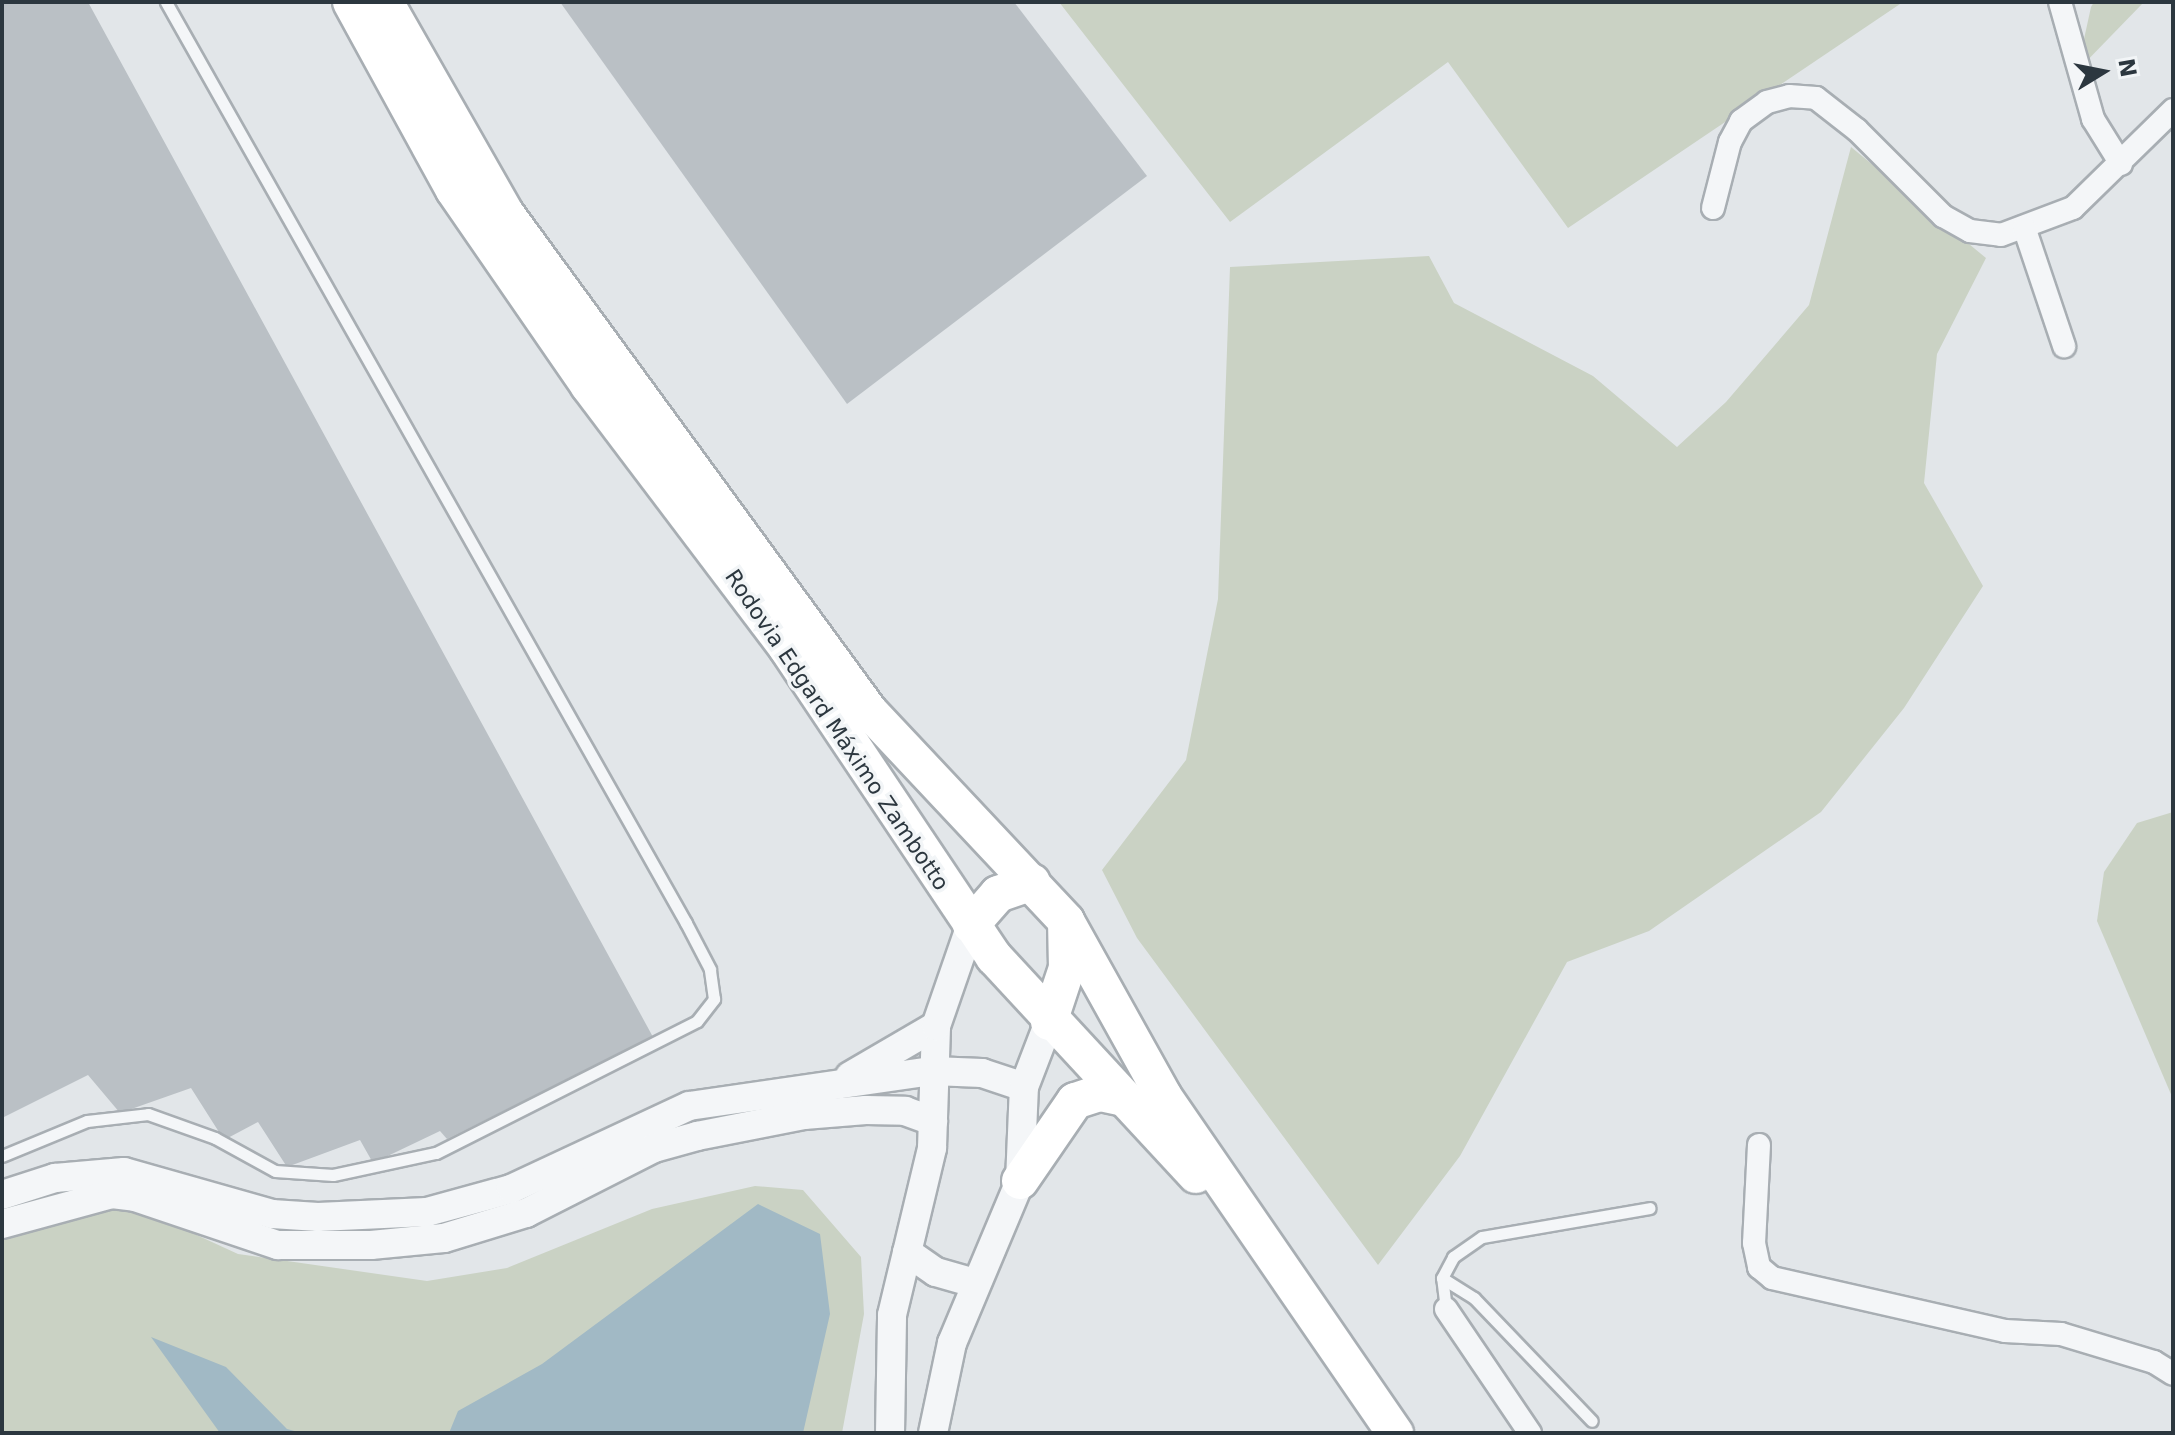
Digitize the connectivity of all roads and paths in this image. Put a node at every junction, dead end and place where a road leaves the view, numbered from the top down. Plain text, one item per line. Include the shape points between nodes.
1 (166, 2) edge
2 (351, 2) edge
3 (385, 2) edge
4 (2060, 2) edge
5 (2173, 110) edge
6 (2121, 164) junction
7 (1713, 208) dead end
8 (2024, 227) junction
9 (2064, 346) dead end
10 (1032, 882) junction
11 (1066, 921) junction
12 (971, 925) junction
13 (1049, 1022) junction
14 (936, 1026) junction
15 (933, 1071) junction
16 (825, 1087) junction
17 (1024, 1087) junction
18 (1124, 1098) junction
19 (933, 1121) junction
20 (1759, 1145) dead end
21 (2, 1156) edge
22 (1020, 1181) junction
23 (2, 1195) edge
24 (1650, 1208) dead end
25 (2, 1224) edge
26 (907, 1252) junction
27 (1272, 1256) junction
28 (1442, 1278) junction
29 (974, 1283) junction
30 (1446, 1309) joint
31 (2173, 1374) edge
32 (1592, 1421) dead end
33 (890, 1433) edge
34 (933, 1433) edge
35 (1395, 1433) edge
36 (1530, 1433) edge

1 - 21 lane via 686,923 710,969 714,999 697,1021 436,1153 333,1175 275,1171 215,1138 148,1114 87,1121
2 - 12 main road, Rodovia Edgard Máximo Zambotto via 454,190 589,386 787,648
3 - 10 main road, Rodovia Edgard Máximo Zambotto via 467,153 588,332 869,711 927,778
4 - 6 street via 2093,119
5 - 6 street
6 - 8 street via 2073,208
7 - 8 street via 1730,142 1741,121 1767,102 1789,96 1816,98 1857,130 1943,216 1970,231 2001,235
8 - 9 street
10 - 11 main road, Rodovia Edgard Máximo Zambotto
10 - 12 main road via 998,894
11 - 13 main road via 1067,968
11 - 27 main road, Rodovia Edgard Máximo Zambotto via 1098,970 1151,1077
12 - 13 main road, Rodovia Edgard Máximo Zambotto
12 - 14 street
13 - 17 street
13 - 18 main road, Rodovia Edgard Máximo Zambotto
14 - 15 street
14 - 16 street via 881,1061
15 - 16 street
15 - 17 street via 982,1073
15 - 19 street
16 - 23 street via 689,1106 511,1189 427,1212 272,1214 124,1172 55,1178
17 - 22 street
18 - 22 main road via 1100,1093 1075,1101
18 - 27 main road, Rodovia Edgard Máximo Zambotto
19 - 25 street via 890,1109 804,1115 654,1148 526,1213 444,1238 278,1245 112,1194
19 - 26 street via 926,1182
20 - 31 street via 1754,1243 1759,1267 1772,1278 2005,1331 2061,1334 2154,1362
22 - 29 street
24 - 28 lane via 1482,1237 1453,1257
26 - 29 street via 936,1272
26 - 33 street via 890,1342
27 - 35 main road, Rodovia Edgard Máximo Zambotto
28 - 30 lane
28 - 32 lane via 1474,1298
29 - 34 street via 952,1343
30 - 36 street

